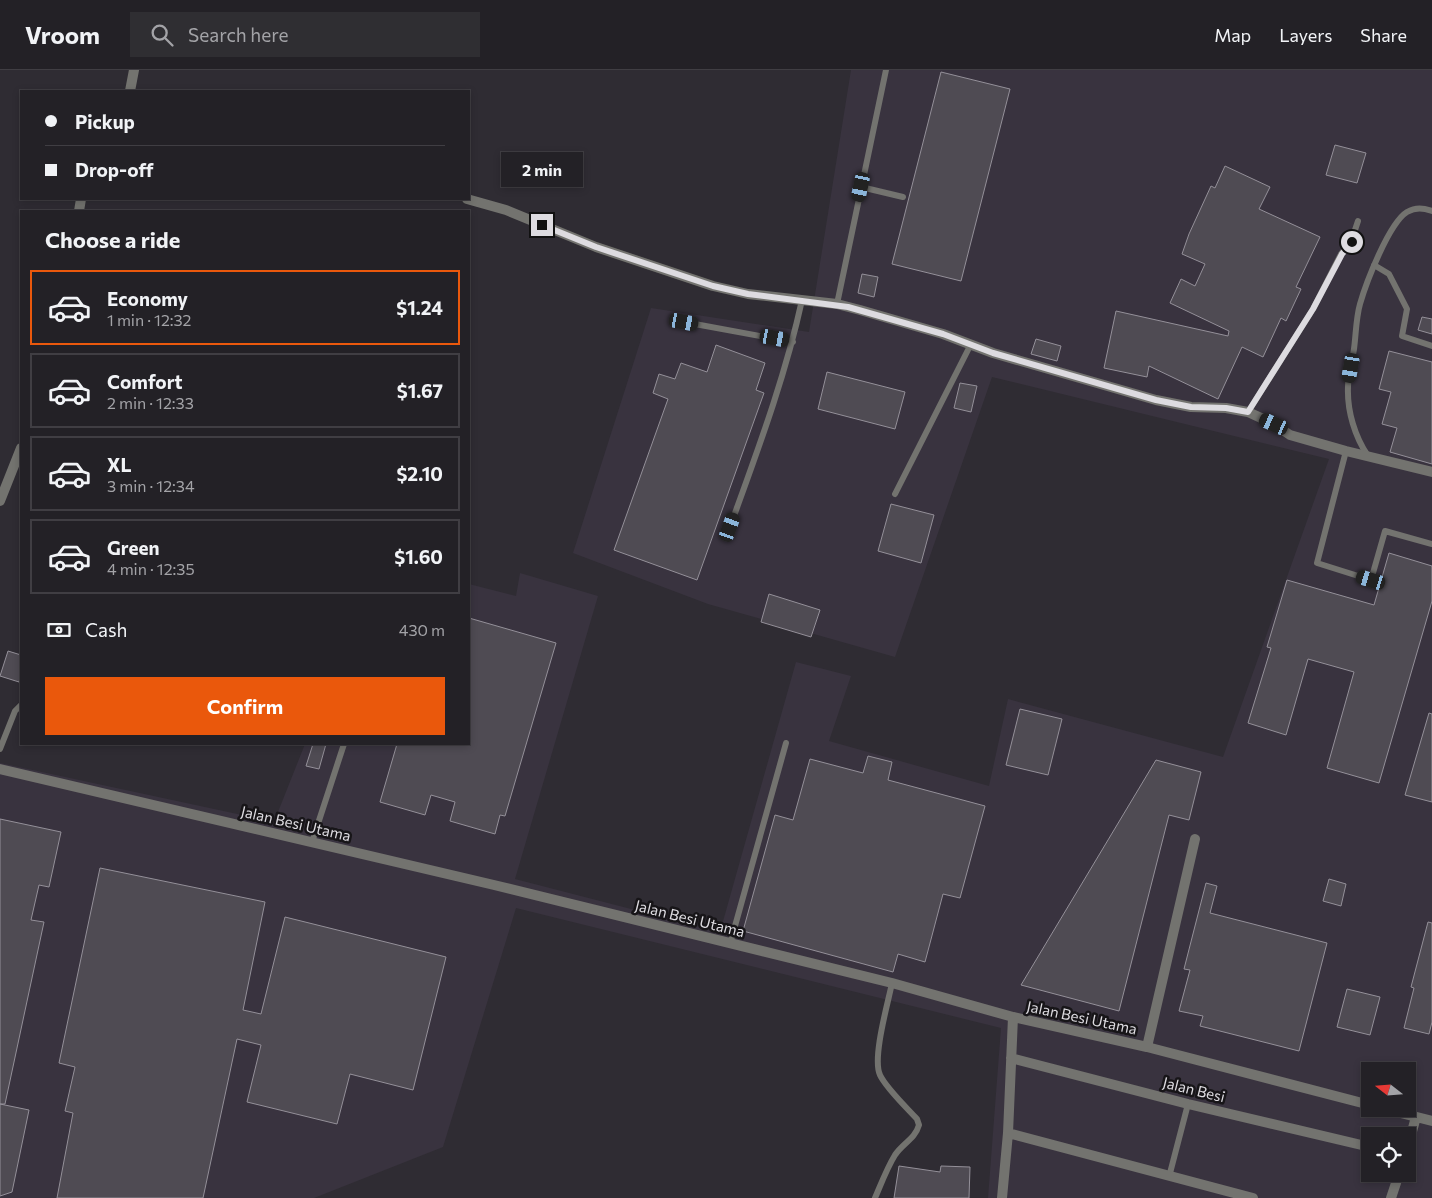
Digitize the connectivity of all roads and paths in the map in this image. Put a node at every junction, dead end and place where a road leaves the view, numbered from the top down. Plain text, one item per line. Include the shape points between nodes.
1 (134, 70) edge
2 (886, 70) edge
3 (130, 90) edge
4 (861, 187) junction
5 (902, 197) dead end
6 (470, 200) edge
7 (1432, 211) edge
8 (1358, 221) dead end
9 (1374, 265) junction
10 (802, 300) junction
11 (836, 304) junction
12 (684, 322) dead end
13 (793, 342) junction
14 (971, 344) junction
15 (1432, 346) edge
16 (1248, 412) junction
17 (20, 451) edge
18 (1346, 451) junction
19 (1368, 456) junction
20 (1432, 472) edge
21 (895, 494) dead end
22 (0, 501) edge
23 (730, 527) dead end
24 (1432, 544) edge
25 (20, 706) edge
26 (786, 743) dead end
27 (344, 745) edge
28 (0, 749) edge
29 (0, 769) edge
30 (1195, 839) dead end
31 (312, 842) junction
32 (730, 944) junction
33 (892, 983) junction
34 (1013, 1017) junction
35 (1146, 1047) junction
36 (1011, 1058) junction
37 (1361, 1103) edge
38 (1188, 1104) junction
39 (1416, 1117) edge
40 (1432, 1121) edge
41 (1008, 1133) junction
42 (1361, 1145) edge
43 (1170, 1177) junction
44 (1396, 1182) edge
45 (875, 1198) edge
46 (1002, 1198) edge
47 (1253, 1198) edge
48 (1391, 1198) edge

1 - 3 street
2 - 4 lane
4 - 5 lane
4 - 11 lane
6 - 10 street via 713,286
7 - 9 lane via 1421,208 1400,218
8 - 16 lane via 1352,242
9 - 15 lane via 1389,274 1407,309 1402,336
9 - 19 lane via 1360,304 1348,386 1355,431
10 - 11 street
10 - 13 lane
11 - 14 street
12 - 13 lane
13 - 23 lane
14 - 16 street via 1156,400
14 - 21 lane
16 - 18 street via 1290,435
17 - 22 street
18 - 19 street
18 - 24 lane via 1317,563 1371,580 1385,531
19 - 20 street
25 - 28 lane
26 - 32 lane
27 - 31 lane
29 - 31 street, Jalan Besi Utama
30 - 35 street
31 - 32 street, Jalan Besi Utama
32 - 33 street, Jalan Besi Utama
33 - 34 street, Jalan Besi Utama
33 - 45 lane via 877,1067 882,1079 919,1125 913,1138 896,1154
34 - 35 street, Jalan Besi Utama
34 - 36 street
35 - 37 street, Jalan Besi Utama
36 - 38 street, Jalan Besi
36 - 41 street
38 - 42 street, Jalan Besi
38 - 43 lane
39 - 40 street
41 - 43 street
41 - 46 street
43 - 47 street
44 - 48 street

